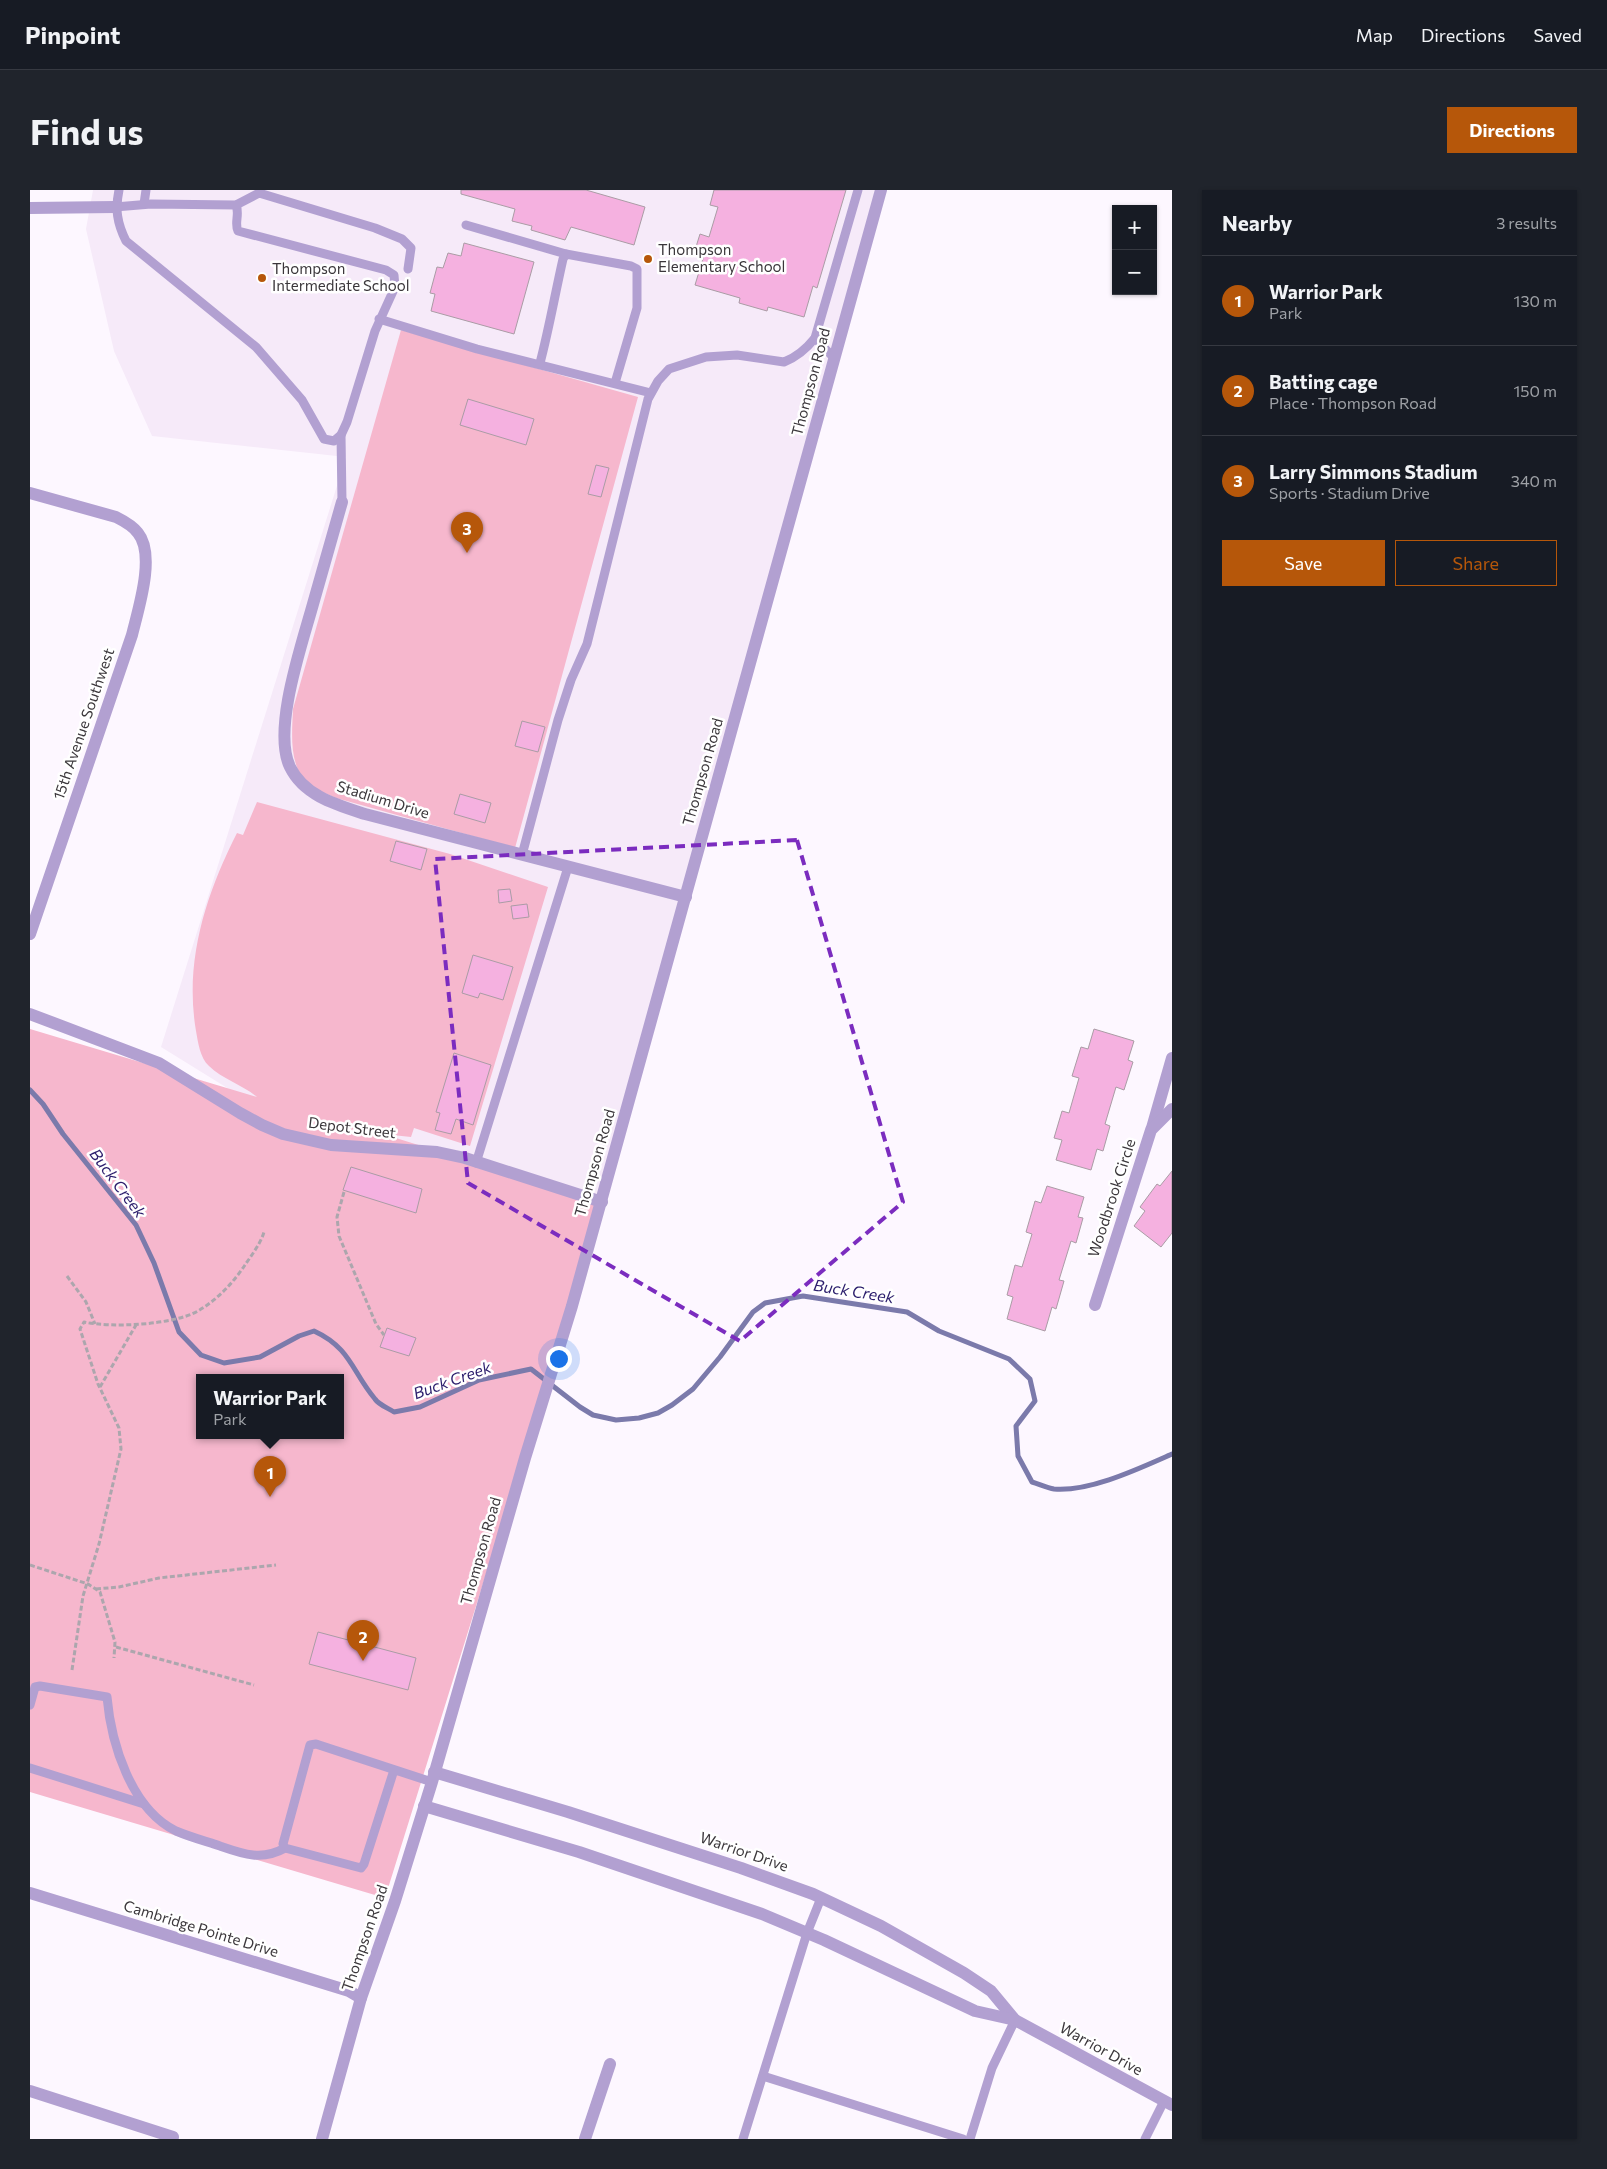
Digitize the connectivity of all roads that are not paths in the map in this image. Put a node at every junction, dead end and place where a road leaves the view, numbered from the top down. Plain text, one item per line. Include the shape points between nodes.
1 (119, 190) edge
2 (146, 190) edge
3 (858, 190) edge
4 (881, 190) edge
5 (259, 192) edge
6 (144, 204) junction
7 (236, 205) junction
8 (115, 207) junction
9 (30, 208) edge
10 (466, 225) dead end
11 (566, 254) junction
12 (408, 269) dead end
13 (379, 319) junction
14 (816, 338) junction
15 (834, 359) junction
16 (540, 364) junction
17 (615, 383) junction
18 (651, 393) junction
19 (341, 435) junction
20 (30, 493) edge
21 (342, 502) joint
22 (522, 855) junction
23 (568, 867) junction
24 (686, 897) junction
25 (30, 934) edge
26 (30, 1014) edge
27 (1172, 1058) edge
28 (1172, 1109) edge
29 (1151, 1130) junction
30 (476, 1163) junction
31 (602, 1202) junction
32 (1095, 1305) dead end
33 (30, 1705) edge
34 (30, 1768) edge
35 (394, 1770) junction
36 (433, 1777) junction
37 (144, 1804) junction
38 (424, 1806) junction
39 (285, 1848) junction
40 (30, 1893) edge
41 (821, 1898) junction
42 (806, 1933) junction
43 (361, 1998) junction
44 (1015, 2020) junction
45 (610, 2064) dead end
46 (763, 2076) junction
47 (30, 2092) edge
48 (1168, 2103) edge
49 (173, 2137) dead end
50 (322, 2139) edge
51 (585, 2139) edge
52 (743, 2139) edge
53 (963, 2139) edge
54 (970, 2139) edge
55 (1145, 2139) edge

1 - 8 lane
2 - 6 lane
3 - 14 lane
4 - 15 street, Thompson Road
5 - 7 lane
5 - 12 lane via 402,239 411,248
6 - 7 lane
6 - 8 lane
7 - 13 lane via 238,231 386,270 394,275 395,287
8 - 9 street
8 - 19 lane via 126,241 256,347 302,400 324,439 334,441
10 - 11 lane
11 - 16 lane via 562,259
11 - 17 lane via 623,264 637,270 637,308
13 - 16 lane
13 - 19 lane via 348,422
14 - 15 lane
14 - 18 lane via 784,362 737,355 706,356 669,369
15 - 24 street, Thompson Road
16 - 17 lane
17 - 18 lane
18 - 22 lane via 587,644 568,688
19 - 21 lane
20 - 25 street, 15th Avenue Southwest via 116,517 130,525 142,538 145,553 145,585 132,634
21 - 22 street, Stadium Drive via 289,698 285,746 291,769 308,790 344,807
22 - 23 street, Stadium Drive
23 - 24 street, Stadium Drive
23 - 30 lane
24 - 31 street, Thompson Road
26 - 30 street, Depot Street via 159,1063 262,1126 284,1134 331,1145 437,1152
27 - 29 street
28 - 29 street, Woodbrook Circle
29 - 32 street, Woodbrook Circle
30 - 31 street, Depot Street
31 - 36 street, Thompson Road
33 - 37 lane via 35,1688 40,1686 107,1697 111,1730 118,1751
34 - 37 lane
35 - 36 lane
35 - 39 lane via 361,1868
35 - 39 lane via 316,1744 310,1745 283,1844
36 - 38 street, Thompson Road
36 - 41 street, Warrior Drive via 568,1812 732,1865
37 - 39 lane via 161,1822 176,1831 242,1854 263,1856
38 - 42 street, Warrior Drive via 645,1873
38 - 43 street, Thompson Road
40 - 43 street, Cambridge Pointe Drive via 349,1991
41 - 42 lane
41 - 44 street, Warrior Drive via 881,1926 964,1973 991,1991
42 - 44 street, Warrior Drive via 975,2011
42 - 46 lane
43 - 50 street, Thompson Road
44 - 48 street, Warrior Drive
44 - 54 lane via 992,2068
45 - 51 street
46 - 52 lane
46 - 53 lane
47 - 49 street
48 - 55 lane

